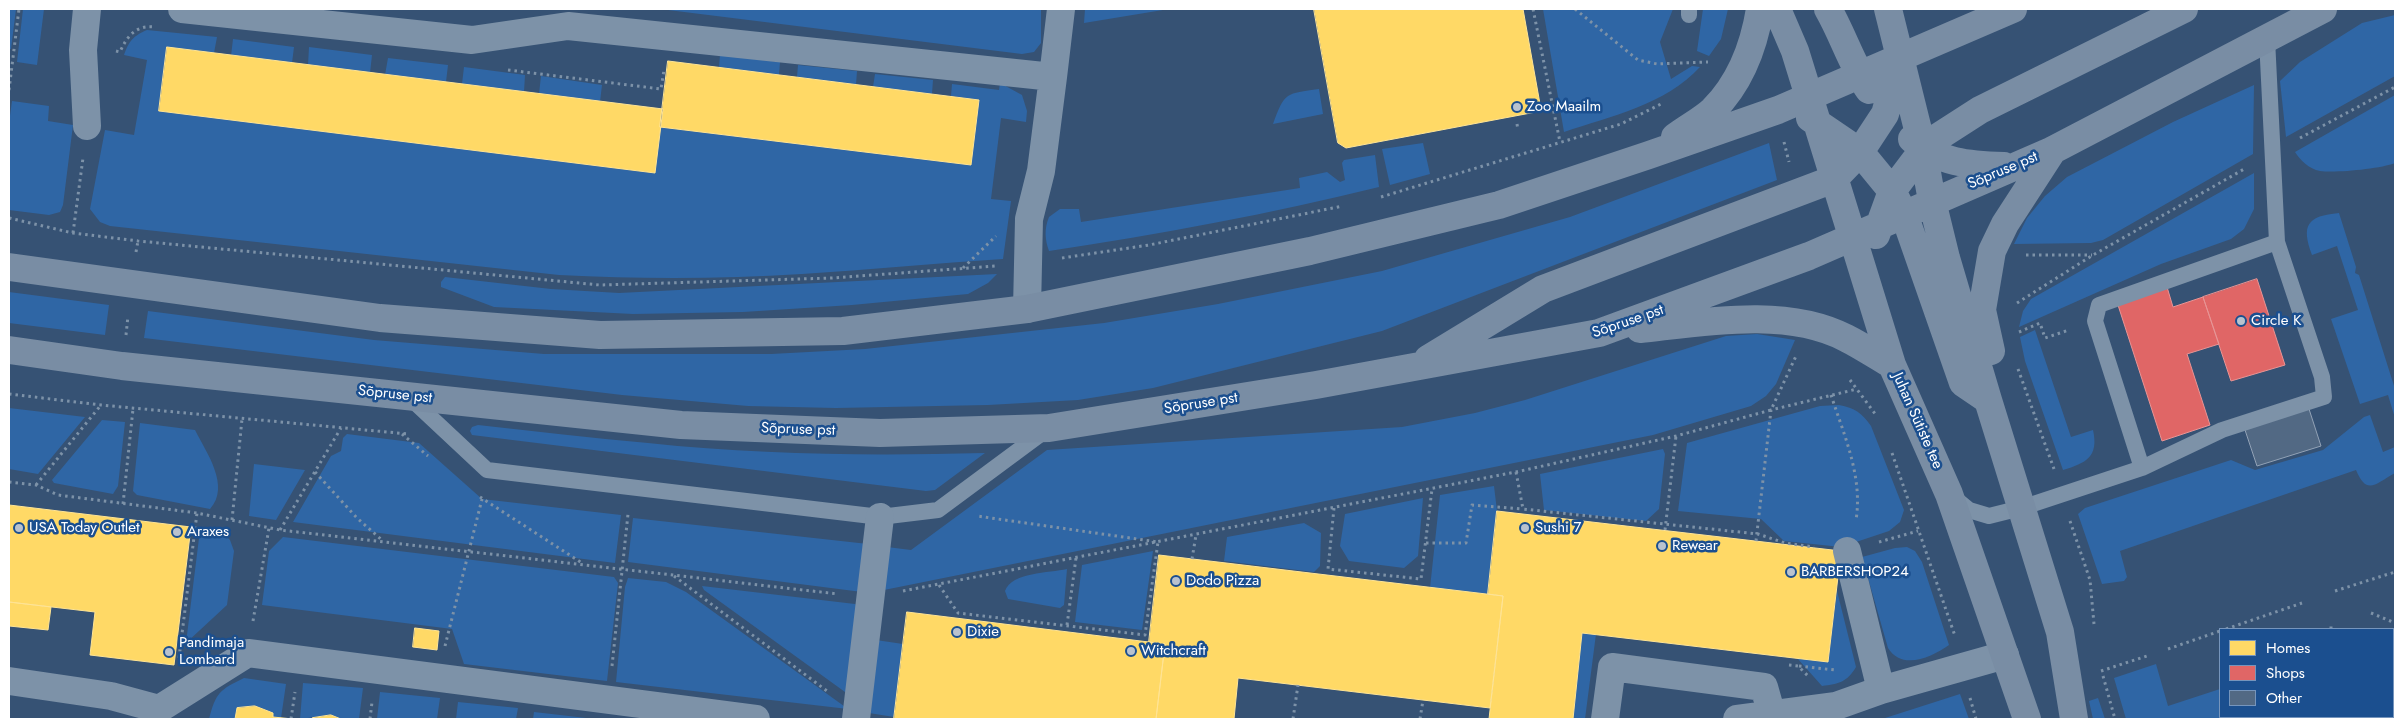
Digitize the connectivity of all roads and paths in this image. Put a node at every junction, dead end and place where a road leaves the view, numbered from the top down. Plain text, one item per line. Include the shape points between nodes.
1 (19, 9) edge
2 (87, 9) edge
3 (182, 9) edge
4 (1061, 9) edge
5 (1533, 9) edge
6 (1575, 9) edge
7 (1760, 9) edge
8 (1777, 9) edge
9 (1828, 9) edge
10 (1888, 9) edge
11 (2013, 9) edge
12 (2184, 9) edge
13 (2323, 9) edge
14 (569, 17) edge
15 (2267, 39) junction
16 (1901, 57) junction
17 (1717, 62) dead end
18 (1859, 75) junction
19 (1053, 77) junction
20 (2395, 87) edge
21 (9, 90) edge
22 (1664, 103) dead end
23 (1812, 108) junction
24 (1885, 114) junction
25 (1517, 124) dead end
26 (88, 126) joint
27 (1518, 130) dead end
28 (2297, 140) dead end
29 (1560, 142) junction
30 (1923, 150) junction
31 (2053, 150) junction
32 (1860, 152) junction
33 (1649, 155) junction
34 (2254, 163) dead end
35 (2013, 166) junction
36 (1834, 179) junction
37 (1375, 199) dead end
38 (1898, 202) junction
39 (1932, 202) junction
40 (1347, 206) dead end
41 (9, 218) edge
42 (1878, 225) junction
43 (73, 233) junction
44 (1852, 236) junction
45 (138, 241) junction
46 (2277, 242) junction
47 (136, 252) dead end
48 (2016, 255) dead end
49 (2093, 255) junction
50 (1028, 263) junction
51 (9, 267) edge
52 (1867, 285) junction
53 (1027, 308) junction
54 (2010, 308) dead end
55 (128, 314) dead end
56 (2095, 321) junction
57 (1599, 334) junction
58 (2012, 335) dead end
59 (125, 339) dead end
60 (9, 350) edge
61 (1797, 354) dead end
62 (1892, 365) junction
63 (1413, 368) junction
64 (9, 394) edge
65 (1831, 395) junction
66 (409, 397) junction
67 (1988, 400) junction
68 (101, 406) junction
69 (133, 409) junction
70 (1770, 410) junction
71 (242, 419) junction
72 (1878, 419) dead end
73 (341, 428) junction
74 (1048, 428) junction
75 (402, 434) junction
76 (1676, 436) junction
77 (454, 439) junction
78 (1889, 444) dead end
79 (431, 458) dead end
80 (2142, 468) junction
81 (487, 470) junction
82 (315, 472) junction
83 (1516, 472) junction
84 (9, 482) edge
85 (36, 485) junction
86 (631, 488) junction
87 (1432, 489) junction
88 (1949, 494) junction
89 (476, 495) dead end
90 (482, 499) junction
91 (123, 504) junction
92 (1334, 508) junction
93 (2021, 508) junction
94 (1523, 509) junction
95 (938, 510) junction
96 (197, 513) junction
97 (880, 517) junction
98 (232, 520) junction
99 (2071, 522) dead end
100 (1667, 525) junction
101 (269, 528) junction
102 (280, 530) junction
103 (1666, 530) dead end
104 (1918, 531) junction
105 (1758, 534) junction
106 (1196, 535) junction
107 (1756, 541) dead end
108 (384, 542) junction
109 (1158, 542) junction
110 (1426, 543) junction
111 (1849, 550) junction
112 (468, 551) junction
113 (1076, 558) junction
114 (1192, 559) dead end
115 (584, 564) junction
116 (622, 569) junction
117 (2395, 572) edge
118 (674, 575) junction
119 (939, 585) junction
120 (2335, 591) dead end
121 (871, 598) junction
122 (2302, 603) dead end
123 (2371, 613) dead end
124 (2395, 623) edge
125 (1067, 625) junction
126 (2094, 626) dead end
127 (2229, 628) edge
128 (2219, 631) edge
129 (1137, 634) junction
130 (1955, 638) dead end
131 (1135, 640) dead end
132 (2168, 649) dead end
133 (248, 653) junction
134 (2006, 655) junction
135 (2150, 655) dead end
136 (2101, 671) dead end
137 (436, 678) junction
138 (9, 681) edge
139 (1298, 685) dead end
140 (2106, 688) dead end
141 (1881, 690) junction
142 (1969, 696) dead end
143 (608, 699) junction
144 (1423, 700) dead end
145 (163, 714) edge
146 (857, 716) edge
147 (1772, 716) edge
148 (2395, 718) edge
149 (756, 719) edge
150 (1293, 719) edge
151 (1420, 719) edge
152 (1605, 719) edge
153 (1737, 719) edge
154 (1976, 719) edge
155 (2027, 719) edge
156 (2074, 719) edge
157 (2115, 719) edge
158 (2391, 719) edge

1 - 21 path
2 - 26 street via 82,50
3 - 14 street via 472,40
4 - 19 street
5 - 29 path
6 - 17 path via 1638,60 1658,64
7 - 33 main road via 1756,36 1734,83 1713,110
8 - 23 main road, Juhan Sütiste tee via 1795,51
9 - 18 main road
10 - 16 main road
11 - 16 main road
12 - 30 main road via 1980,110
13 - 15 main road, Sõpruse pst
14 - 19 street
15 - 31 main road, Sõpruse pst
15 - 46 lane
16 - 18 main road
16 - 24 main road
16 - 30 main road
18 - 23 main road
18 - 24 main road
19 - 50 street via 1041,171 1029,219
20 - 28 path
22 - 29 path via 1621,124
23 - 32 main road
23 - 33 main road via 1784,107
23 - 36 main road, Juhan Sütiste tee
24 - 30 main road
24 - 32 main road
25 - 27 path
26 - 43 path
29 - 37 path
30 - 35 main road via 1964,165
30 - 38 main road
30 - 39 main road
31 - 35 main road, Sõpruse pst
31 - 67 main road via 2005,224 1992,251 1982,310 1997,373
32 - 36 main road
32 - 38 main road
33 - 53 main road via 1499,205 1329,247
34 - 49 path
35 - 39 main road, Sõpruse pst
36 - 44 main road, Juhan Sütiste tee
36 - 63 main road via 1543,289
38 - 39 main road, Sõpruse pst
38 - 42 main road, Sõpruse pst
38 - 67 main road via 1963,383
39 - 67 main road
40 - 50 path via 1149,245
41 - 43 path
42 - 44 main road, Sõpruse pst
42 - 52 main road
43 - 45 path
44 - 52 main road, Juhan Sütiste tee
44 - 57 main road, Sõpruse pst via 1809,256
45 - 47 path
45 - 50 path via 600,285 832,278
46 - 56 lane via 2100,305
46 - 80 lane via 2322,377 2324,397 2222,430
48 - 49 path
49 - 54 path
50 - 53 street
51 - 53 main road via 380,318 600,335 843,331
52 - 62 main road, Juhan Sütiste tee
55 - 59 path
56 - 58 path via 2045,338 2040,323
56 - 80 lane
57 - 62 main road via 1716,320 1772,318 1845,337
57 - 63 main road, Sõpruse pst
60 - 66 main road, Sõpruse pst via 122,366
61 - 70 path
62 - 88 main road, Juhan Sütiste tee
63 - 74 main road, Sõpruse pst
64 - 68 path
65 - 70 path
65 - 72 path via 1858,388
65 - 111 path via 1858,487 1857,515
66 - 74 main road, Sõpruse pst via 691,426 880,433
66 - 77 lane
67 - 93 main road
68 - 69 path
68 - 85 path
69 - 71 path
69 - 91 path
70 - 76 path
70 - 105 path
71 - 73 path
71 - 98 path
73 - 75 path
73 - 82 path
74 - 95 lane
75 - 77 path
75 - 79 path
76 - 83 path
76 - 100 path
77 - 81 lane
78 - 104 path
80 - 93 lane
81 - 86 lane
81 - 90 path
82 - 102 path
82 - 108 path
83 - 87 path
83 - 94 path
84 - 85 path
85 - 91 path via 58,494
86 - 97 lane
86 - 116 path
87 - 92 path
87 - 110 path
88 - 93 lane via 1969,510 1990,516
88 - 134 main road, Juhan Sütiste tee
89 - 90 path
90 - 112 path
90 - 115 path
91 - 96 path
92 - 106 path
92 - 110 path via 1328,569 1421,579
93 - 156 main road via 2060,632
94 - 100 path
94 - 110 path via 1472,505 1466,543
95 - 97 lane
95 - 109 path
96 - 98 path
96 - 145 path via 178,666
97 - 121 street
98 - 101 path
99 - 126 path via 2090,580
100 - 103 path
100 - 105 path
101 - 102 path
101 - 133 path
102 - 108 path
104 - 111 path
104 - 130 path
105 - 107 path
105 - 111 path via 1785,543
106 - 109 path
106 - 114 path
108 - 112 path
109 - 113 path
109 - 129 path via 1145,635
111 - 141 street
112 - 115 path
112 - 137 path
113 - 119 path
113 - 125 path
115 - 116 path
116 - 118 path
116 - 143 path
117 - 120 path
118 - 121 path
118 - 146 path
119 - 121 path
119 - 125 path via 958,613
121 - 146 street
122 - 127 path
123 - 124 path
125 - 129 path
128 - 132 path
129 - 131 path
133 - 137 street
133 - 145 street
134 - 141 street
134 - 155 main road, Juhan Sütiste tee
135 - 136 path
137 - 143 street
138 - 145 street via 111,696
139 - 150 path
140 - 157 path
141 - 147 street via 1836,706
142 - 154 path
143 - 149 street
144 - 151 path
147 - 152 street via 1764,687 1612,667
147 - 153 street
148 - 158 street

